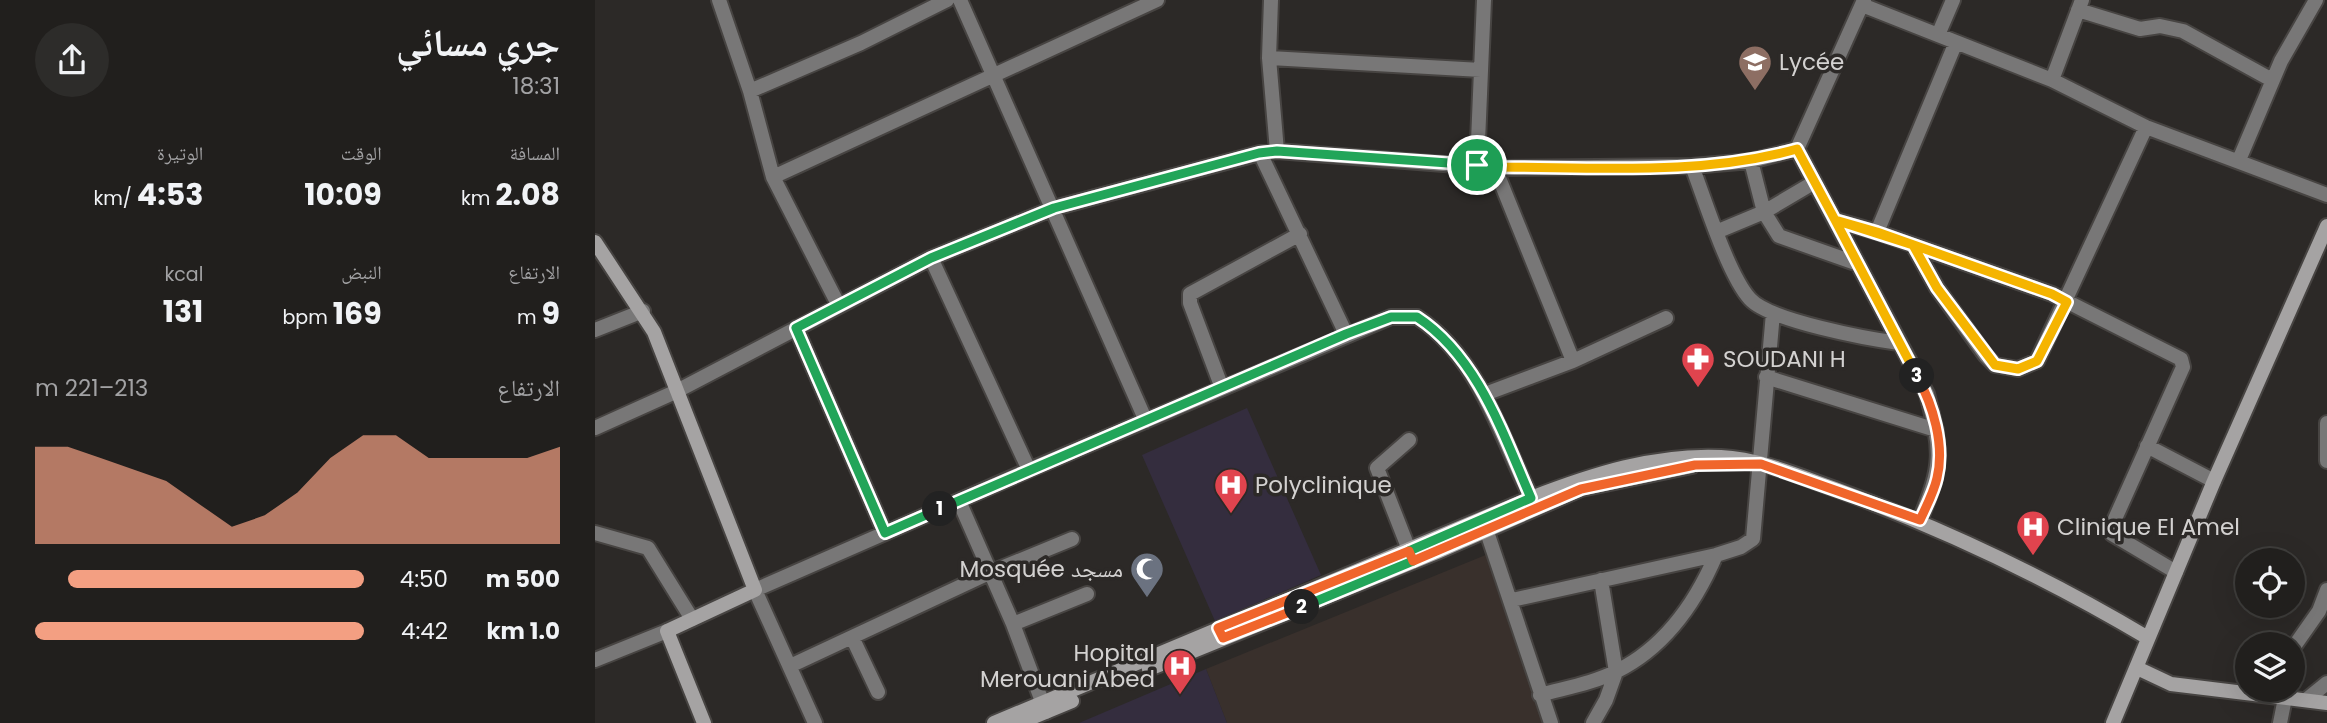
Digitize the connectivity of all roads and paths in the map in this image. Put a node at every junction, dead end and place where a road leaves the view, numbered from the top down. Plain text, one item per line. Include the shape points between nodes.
1 (719, 0) edge
2 (947, 0) edge
3 (960, 0) edge
4 (1157, 0) edge
5 (1271, 0) edge
6 (1484, 0) edge
7 (1953, 0) edge
8 (2316, 0) edge
9 (1863, 3) edge
10 (2080, 5) edge
11 (1937, 35) junction
12 (1956, 42) junction
13 (1269, 58) junction
14 (1481, 70) junction
15 (994, 74) junction
16 (2052, 80) junction
17 (2272, 80) junction
18 (750, 91) junction
19 (2146, 127) junction
20 (1797, 149) junction
21 (1277, 151) junction
22 (1259, 153) junction
23 (2239, 160) junction
24 (1751, 161) junction
25 (1477, 165) junction
26 (1692, 166) junction
27 (1495, 167) junction
28 (773, 177) junction
29 (1813, 183) junction
30 (2327, 195) edge
31 (1054, 208) junction
32 (1764, 212) junction
33 (1835, 220) junction
34 (2327, 226) edge
35 (1716, 232) junction
36 (1877, 232) junction
37 (1300, 234) junction
38 (595, 242) edge
39 (1913, 245) junction
40 (931, 258) junction
41 (1858, 264) junction
42 (2067, 302) junction
43 (839, 306) junction
44 (643, 311) junction
45 (1773, 313) junction
46 (1666, 318) dead end
47 (796, 328) junction
48 (595, 330) edge
49 (1346, 334) junction
50 (1899, 344) junction
51 (1573, 361) junction
52 (1766, 377) junction
53 (1222, 388) junction
54 (675, 392) junction
55 (1485, 394) junction
56 (1146, 421) junction
57 (2327, 423) edge
58 (595, 428) edge
59 (1936, 430) junction
60 (1409, 440) dead end
61 (2147, 446) junction
62 (2327, 461) edge
63 (1761, 464) junction
64 (1029, 470) junction
65 (2214, 481) junction
66 (959, 501) junction
67 (1534, 503) junction
68 (1920, 520) junction
69 (1486, 529) junction
70 (595, 533) edge
71 (885, 533) junction
72 (1072, 539) dead end
73 (1716, 555) junction
74 (1411, 556) junction
75 (2176, 572) junction
76 (989, 573) junction
77 (1601, 580) junction
78 (755, 590) junction
79 (2327, 590) edge
80 (1087, 594) dead end
81 (1512, 600) junction
82 (692, 619) junction
83 (1013, 624) junction
84 (667, 631) junction
85 (2304, 632) edge
86 (852, 637) junction
87 (2148, 638) junction
88 (595, 660) edge
89 (790, 666) junction
90 (2137, 668) junction
91 (1616, 672) junction
92 (2327, 683) edge
93 (2235, 690) edge
94 (878, 692) dead end
95 (1540, 695) junction
96 (2306, 701) joint
97 (2284, 702) edge
98 (2327, 703) edge
99 (1044, 707) junction
100 (705, 723) edge
101 (814, 723) edge
102 (994, 723) edge
103 (1019, 723) edge
104 (1551, 723) edge
105 (1594, 723) edge
106 (2113, 723) edge
107 (2280, 723) edge

1 - 18 street
2 - 18 street
3 - 15 street
4 - 15 street
5 - 13 street
6 - 14 street
7 - 11 street
8 - 17 street
9 - 11 street
9 - 20 street
10 - 16 street
10 - 17 street via 2140,30 2160,26 2183,31
11 - 12 street
12 - 16 street
12 - 36 street
13 - 14 street
13 - 21 street
14 - 25 street
15 - 28 street
15 - 31 street
16 - 19 street
17 - 23 street
18 - 28 street
19 - 23 street
19 - 42 street
20 - 24 street
20 - 29 street
21 - 22 street
21 - 25 street
22 - 31 street
22 - 37 street
23 - 30 street
24 - 26 street
24 - 32 street
25 - 27 street
26 - 27 street
26 - 35 street
27 - 51 street
28 - 43 street
29 - 32 street
29 - 33 street
31 - 40 street
31 - 56 street
32 - 35 street
32 - 41 street via 1779,236
33 - 36 street
33 - 41 street
34 - 65 main road
35 - 45 street via 1749,298
36 - 39 street
37 - 49 street
37 - 53 street via 1190,294
38 - 44 main road
39 - 42 street
39 - 42 street via 1937,288 1995,365 2018,369 2037,361
40 - 43 street
40 - 64 street
41 - 50 street
42 - 61 street via 2183,361
43 - 47 street
44 - 48 street
44 - 54 main road
45 - 50 street
45 - 52 street
46 - 51 street
47 - 54 street
47 - 71 street
49 - 53 street
49 - 55 street via 1391,317 1417,317 1455,354
50 - 59 street via 1927,394
51 - 55 street
52 - 59 street
52 - 63 street
53 - 56 street
54 - 58 street
54 - 78 main road
55 - 67 street
56 - 64 street
57 - 62 street
59 - 68 street via 1937,479
60 - 74 street via 1377,468
61 - 65 street
61 - 75 street via 2111,532
63 - 67 main road via 1723,457 1636,464 1574,481
63 - 68 main road
63 - 73 street via 1752,538
64 - 66 street
65 - 75 main road
66 - 71 street
66 - 76 street
67 - 69 main road
67 - 74 main road
68 - 87 main road via 2007,561
69 - 74 main road
69 - 81 street
70 - 82 street via 648,548
71 - 78 street
72 - 76 street
73 - 77 street
73 - 91 street via 1705,582 1664,638
74 - 99 main road
75 - 87 main road
76 - 83 street
76 - 86 street
77 - 81 street
77 - 91 street
78 - 82 main road
78 - 89 street
79 - 85 street
80 - 83 street
81 - 95 street
82 - 84 main road
83 - 99 street
84 - 88 street
84 - 100 main road
86 - 89 street
86 - 94 street
87 - 90 main road
89 - 101 street
90 - 93 main road via 2171,684
90 - 106 main road
91 - 95 street
91 - 105 street
92 - 96 street
95 - 104 street
96 - 98 main road
97 - 107 street
99 - 102 main road
99 - 103 main road

